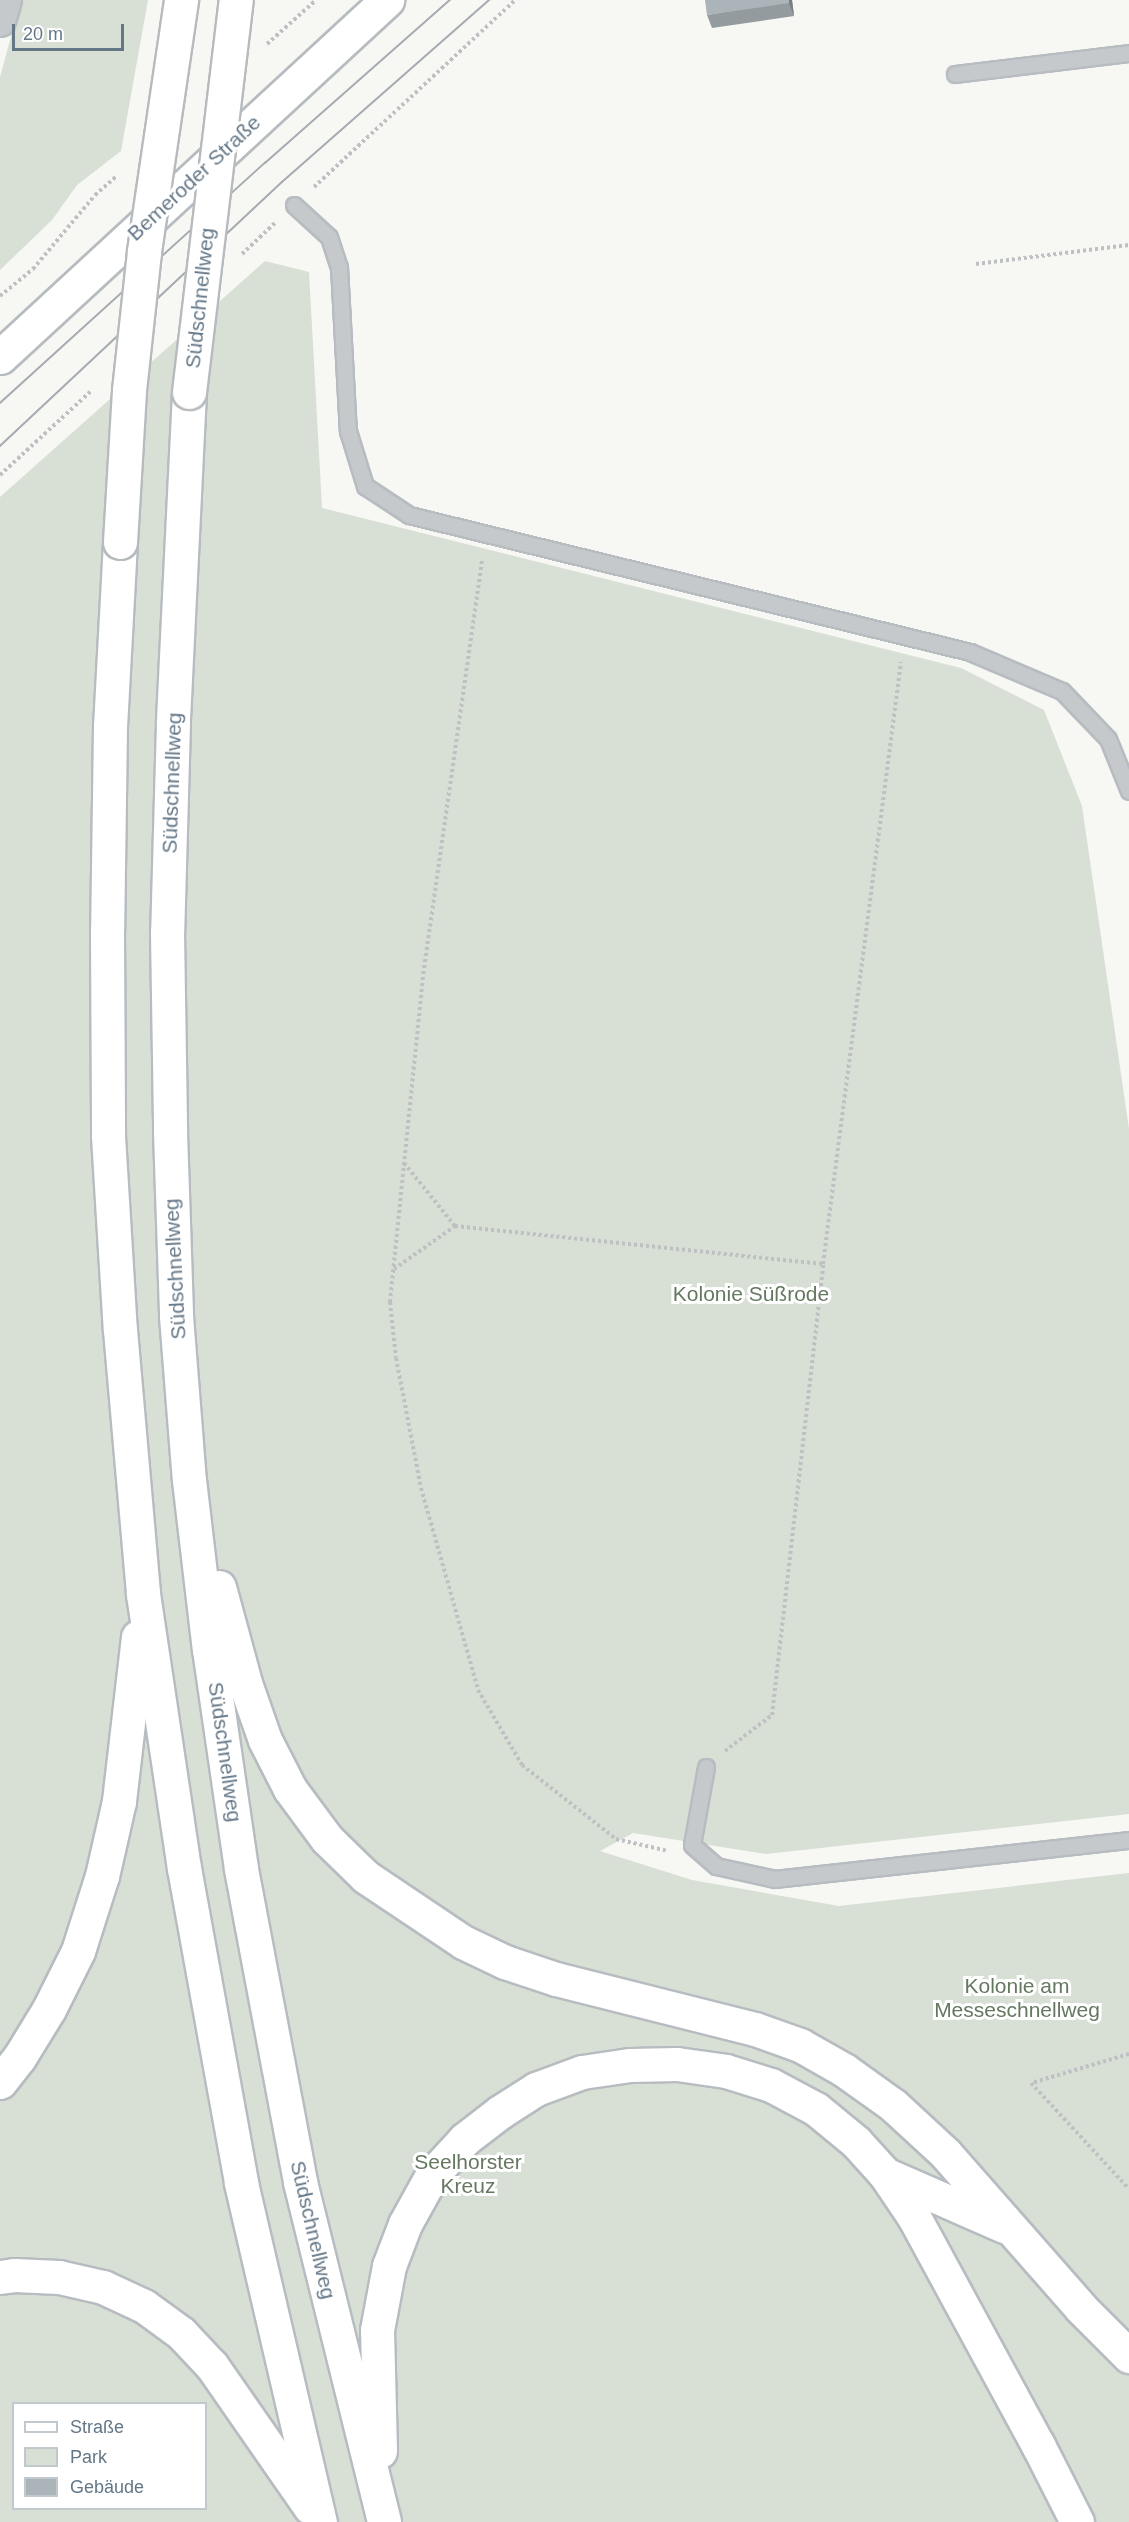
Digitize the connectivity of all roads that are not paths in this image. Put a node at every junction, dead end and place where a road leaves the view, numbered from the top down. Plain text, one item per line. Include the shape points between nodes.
1 (6, 0) edge
2 (181, 0) edge
3 (236, 0) edge
4 (387, 0) edge
5 (0, 21) edge
6 (1129, 53) edge
7 (955, 74) dead end
8 (294, 205) road end
9 (0, 357) edge
10 (1129, 791) edge
11 (189, 1479) junction
12 (143, 1594) junction
13 (706, 1767) road end
14 (1129, 1840) edge
15 (0, 2082) edge
16 (885, 2174) junction
17 (1014, 2230) junction
18 (0, 2277) edge
19 (1129, 2356) edge
20 (383, 2516) edge
21 (320, 2522) edge
22 (1077, 2522) edge

1 - 5 street
2 - 12 main road, bridge via 144,251 129,390 110,726 108,1136
3 - 11 main road, Südschnellweg, bridge via 189,392 173,723 167,932 170,1132 176,1317
4 - 9 main road, Bemeroder Straße
6 - 7 lane
8 - 10 lane via 329,237 339,267 348,431 365,486 409,515 970,652 1062,691 1108,739
11 - 17 main road via 245,1683 265,1740 290,1789 320,1831 366,1877 454,1936 505,1962 556,1979 712,2016 800,2045 893,2105 945,2153
11 - 20 main road, Südschnellweg via 244,1881 300,2182
12 - 15 main road via 119,1801 102,1876 73,1960 49,2009
12 - 21 main road via 184,1868 241,2183
13 - 14 lane via 692,1845 716,1866 775,1879
16 - 17 main road
16 - 20 main road via 856,2142 816,2109 771,2085 726,2071 677,2064 582,2072 536,2090 500,2112 465,2139 432,2175 405,2224 389,2266 377,2330
16 - 22 main road via 914,2217
17 - 19 main road via 1081,2308
18 - 21 main road via 59,2277 103,2287 144,2306 181,2333 212,2366

